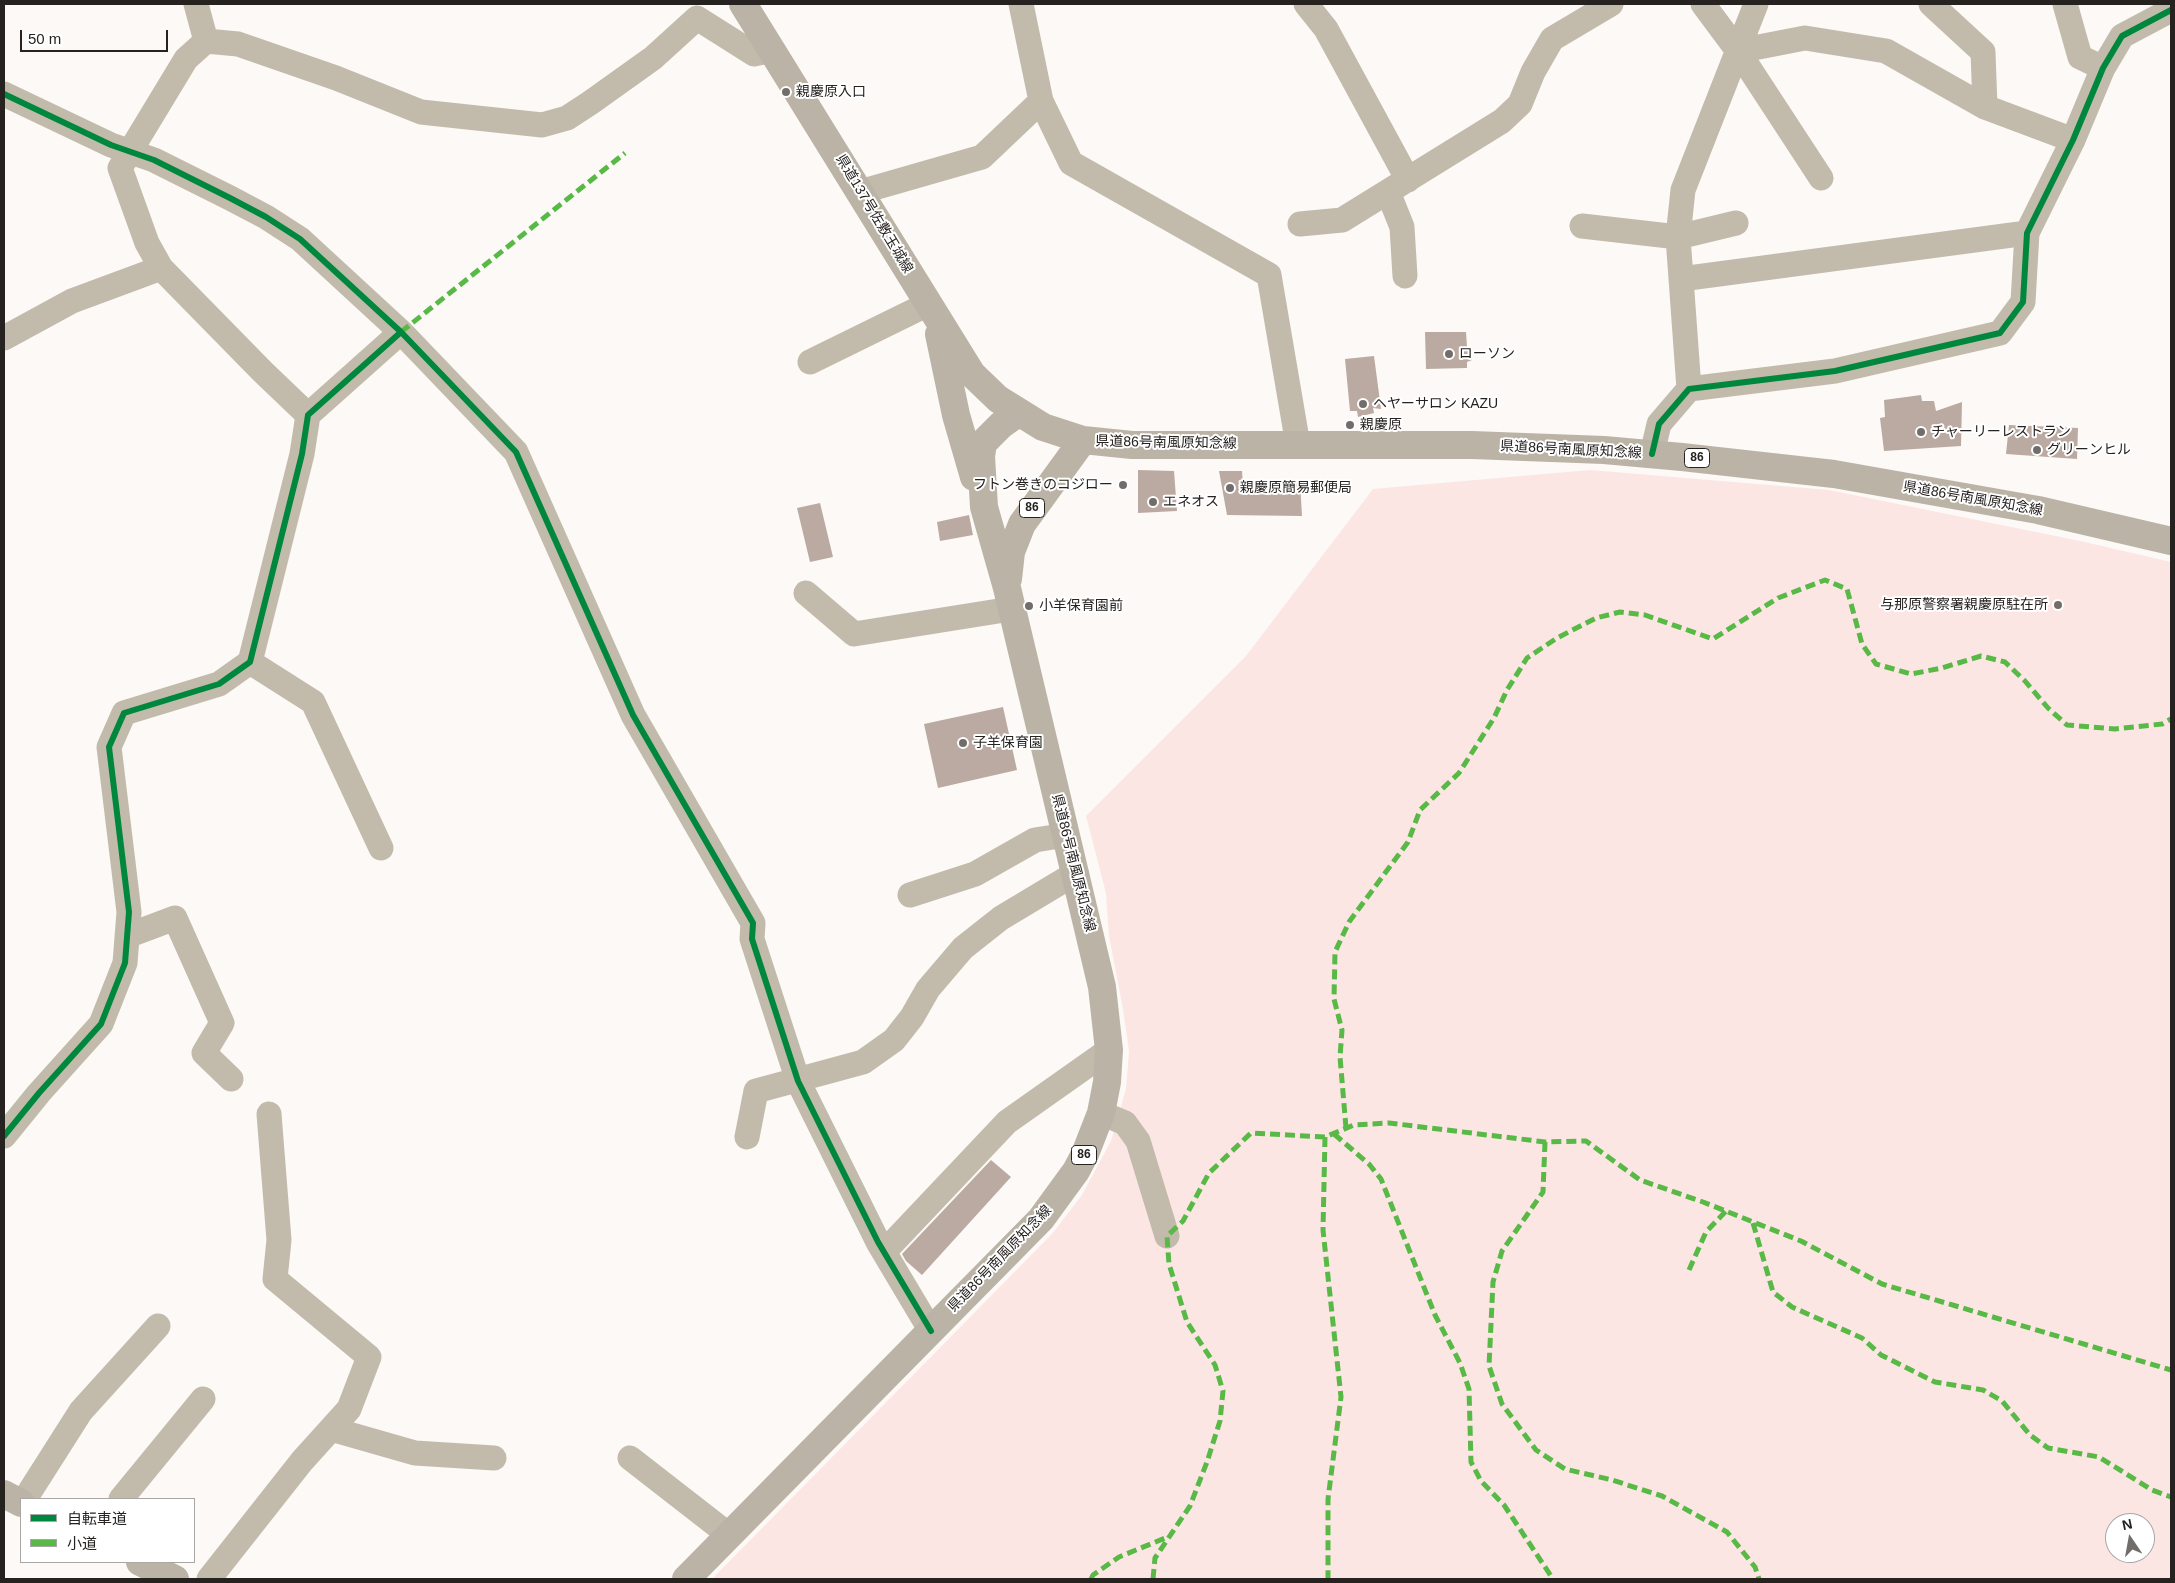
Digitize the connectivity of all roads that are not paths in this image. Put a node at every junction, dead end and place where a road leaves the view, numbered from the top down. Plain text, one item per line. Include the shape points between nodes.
1 (196, 4) edge
2 (743, 4) edge
3 (1021, 4) edge
4 (1306, 4) edge
5 (1611, 4) edge
6 (1703, 4) edge
7 (1756, 4) edge
8 (1931, 4) edge
9 (2065, 4) edge
10 (2171, 10) edge
11 (206, 41) junction
12 (773, 50) junction
13 (1738, 51) junction
14 (2103, 68) junction
15 (4, 94) edge
16 (1042, 101) junction
17 (1985, 108) junction
18 (2073, 140) junction
19 (129, 150) junction
20 (1822, 178) dead end
21 (1398, 186) junction
22 (860, 192) junction
23 (1736, 223) dead end
24 (1300, 224) dead end
25 (1582, 226) dead end
26 (2027, 233) junction
27 (1678, 238) junction
28 (160, 268) junction
29 (1405, 276) dead end
30 (1681, 279) junction
31 (933, 313) junction
32 (401, 332) junction
33 (4, 338) edge
34 (810, 362) dead end
35 (1689, 389) junction
36 (1018, 412) junction
37 (308, 415) junction
38 (1083, 440) junction
39 (1298, 445) junction
40 (1652, 454) junction
41 (984, 507) junction
42 (2171, 541) edge
43 (806, 593) dead end
44 (1009, 598) junction
45 (250, 662) junction
46 (1066, 835) junction
47 (380, 848) dead end
48 (1076, 873) junction
49 (910, 895) dead end
50 (127, 936) junction
51 (1109, 1050) junction
52 (230, 1079) dead end
53 (798, 1081) junction
54 (1101, 1112) junction
55 (269, 1114) dead end
56 (4, 1134) edge
57 (747, 1137) dead end
58 (1167, 1236) dead end
59 (884, 1252) junction
60 (158, 1326) dead end
61 (930, 1331) junction
62 (203, 1399) dead end
63 (331, 1429) junction
64 (494, 1458) dead end
65 (630, 1458) dead end
66 (4, 1494) edge
67 (26, 1498) edge
68 (122, 1498) edge
69 (20, 1502) edge
70 (730, 1535) junction
71 (142, 1563) edge
72 (175, 1579) edge
73 (209, 1579) edge
74 (686, 1579) edge

1 - 11 street
2 - 12 main road, 県道137号佐敷玉城線
3 - 16 street
4 - 21 street via 1326,29
5 - 21 street via 1552,39 1520,104 1502,121
6 - 13 street
7 - 13 street
8 - 17 street via 1983,52
9 - 14 street via 2080,57
10 - 14 street via 2122,36
11 - 12 street via 238,44 421,112 542,125 567,118 590,103 653,58 697,18 754,54
11 - 19 street via 186,59
12 - 22 main road, 県道137号佐敷玉城線
13 - 17 street via 1805,38 1886,51
13 - 20 street
13 - 27 street via 1683,190
14 - 18 street
15 - 19 street via 111,145
16 - 22 street via 982,157
16 - 39 street via 1071,163 1268,275
17 - 18 street
18 - 26 street
19 - 28 street via 120,168 147,243
19 - 32 street via 230,198 300,239
21 - 24 street via 1342,220
21 - 29 street
22 - 31 main road, 県道137号佐敷玉城線
23 - 27 street
25 - 27 street
26 - 30 street
26 - 35 street via 2023,302 2000,333 1835,371
27 - 30 street
28 - 33 street via 72,301
28 - 37 street
30 - 35 street
31 - 34 street
31 - 36 main road, 県道137号佐敷玉城線 via 978,380
31 - 41 main road via 958,423
32 - 37 street
32 - 53 street via 516,452 633,715 753,923 752,939
35 - 40 street via 1659,424
36 - 38 main road, 県道86号南風原知念線 / 86 via 1044,427
36 - 41 main road, 県道86号南風原知念線 / 86 via 983,443
37 - 45 street via 302,454
38 - 39 main road, 県道86号南風原知念線 / 86 via 1132,445
38 - 44 main road, 県道86号南風原知念線 / 86 via 1022,524 1011,552
39 - 40 main road, 県道86号南風原知念線 / 86 via 1472,446
40 - 42 main road, 県道86号南風原知念線 / 86 via 1834,474 2038,510
41 - 44 main road, 県道86号南風原知念線 / 86
43 - 44 street via 854,634
44 - 46 main road, 県道86号南風原知念線 / 86
45 - 47 street via 313,702
45 - 50 street via 219,684 124,713 108,747 129,912
46 - 48 main road, 県道86号南風原知念線 / 86
46 - 49 street via 1035,840 975,874
48 - 51 main road, 県道86号南風原知念線 / 86 via 1102,987
48 - 53 street via 1001,918 963,948 928,989 894,1040 863,1062
50 - 52 street via 175,918 222,1024 204,1053
50 - 56 street via 125,963 101,1024
51 - 54 main road, 県道86号南風原知念線 / 86
51 - 59 street via 1008,1122
53 - 57 street via 756,1091
53 - 59 street
54 - 58 street via 1125,1124 1138,1140
54 - 61 main road, 県道86号南風原知念線 / 86 via 1076,1171 1041,1220
55 - 63 street via 278,1240 275,1279 369,1357 349,1410
59 - 61 street
60 - 67 street via 81,1411
61 - 70 main road, 県道86号南風原知念線 / 86
62 - 68 street
63 - 64 street via 415,1453
63 - 73 street
65 - 70 street
66 - 69 main road
70 - 74 main road, 県道86号南風原知念線 / 86
71 - 72 main road

